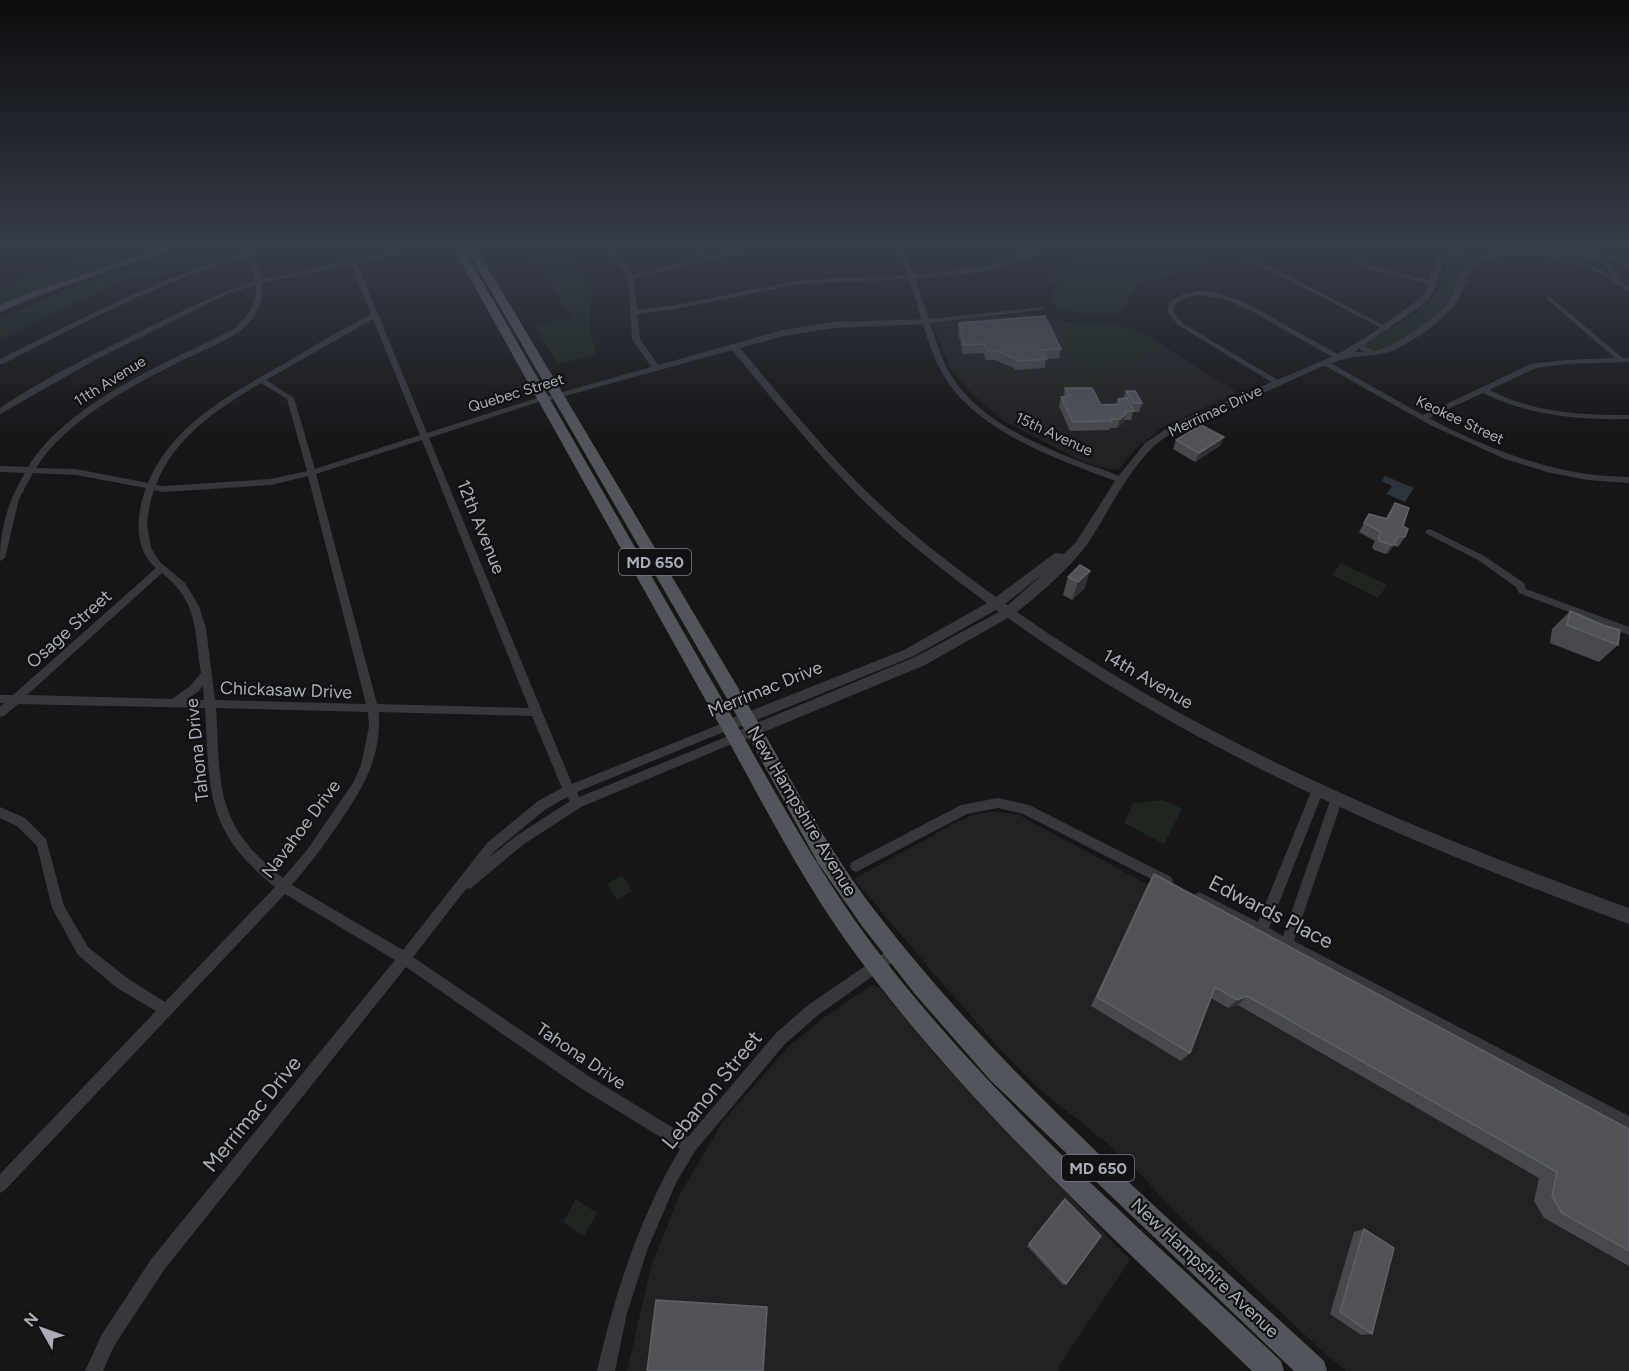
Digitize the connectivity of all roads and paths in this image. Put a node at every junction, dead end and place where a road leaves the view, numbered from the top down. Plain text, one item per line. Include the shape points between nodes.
1 (105, 312) edge
2 (182, 312) edge
3 (254, 312) edge
4 (374, 312) edge
5 (497, 312) edge
6 (504, 312) edge
7 (634, 312) edge
8 (923, 312) edge
9 (1006, 312) edge
10 (1171, 312) edge
11 (1257, 312) edge
12 (1354, 312) edge
13 (1407, 312) edge
14 (1441, 312) edge
15 (1566, 312) edge
16 (375, 315) junction
17 (926, 321) junction
18 (1385, 328) junction
19 (1362, 343) junction
20 (734, 347) junction
21 (1375, 353) junction
22 (1339, 357) junction
23 (1625, 360) edge
24 (0, 362) edge
25 (1324, 363) junction
26 (657, 369) junction
27 (261, 380) junction
28 (1279, 383) junction
29 (1482, 389) junction
30 (549, 397) junction
31 (0, 412) edge
32 (1629, 417) edge
33 (1423, 418) junction
34 (426, 437) junction
35 (0, 469) edge
36 (30, 470) junction
37 (310, 473) junction
38 (1121, 480) junction
39 (1629, 480) edge
40 (150, 486) junction
41 (1430, 532) dead end
42 (0, 558) edge
43 (160, 570) junction
44 (1002, 608) junction
45 (1629, 631) edge
46 (206, 674) junction
47 (0, 699) edge
48 (15, 699) junction
49 (174, 703) junction
50 (210, 705) junction
51 (374, 710) junction
52 (0, 712) edge
53 (536, 712) junction
54 (750, 724) junction
55 (731, 732) junction
56 (569, 790) junction
57 (1317, 792) junction
58 (1336, 801) junction
59 (577, 803) junction
60 (0, 812) edge
61 (856, 866) dead end
62 (284, 886) junction
63 (458, 892) junction
64 (1629, 916) edge
65 (1261, 931) junction
66 (1287, 944) junction
67 (404, 959) junction
68 (886, 959) junction
69 (166, 1010) junction
70 (1629, 1124) edge
71 (690, 1146) junction
72 (3, 1175) edge
73 (94, 1371) edge
74 (606, 1371) edge
75 (1271, 1371) edge
76 (1314, 1371) edge

1 - 24 street, 11th Avenue
2 - 31 street via 92,358
3 - 36 street, 11th Avenue via 236,330 88,412 59,436
4 - 16 street, 12th Avenue
5 - 30 main road, New Hampshire Avenue / MD 650
6 - 30 main road, New Hampshire Avenue / MD 650
7 - 26 street via 636,339
8 - 17 street, 15th Avenue
9 - 17 street, Quebec Street
10 - 28 street via 1180,324
11 - 22 street
12 - 18 street
13 - 18 street, Merrimac Drive
14 - 21 street, Merrimac Drive via 1393,347
15 - 23 street
16 - 27 street, Tahona Drive
16 - 34 street, 12th Avenue
17 - 20 street, Quebec Street via 812,328
17 - 38 street, 15th Avenue via 949,379 991,419 1050,452
18 - 19 street, Merrimac Drive
19 - 21 street via 1363,348
19 - 22 street, Merrimac Drive
20 - 26 street, Quebec Street
20 - 44 street, 14th Avenue via 870,502
21 - 22 street, Merrimac Drive
22 - 25 street, Merrimac Drive
23 - 29 street via 1540,365
25 - 28 street, Merrimac Drive
25 - 33 street, Keokee Street
26 - 30 street, Quebec Street
27 - 37 street, Navahoe Drive via 293,402
27 - 40 street, Tahona Drive via 184,434
28 - 38 street, Merrimac Drive via 1167,433 1139,455
29 - 32 street via 1515,405 1547,414
29 - 33 street
30 - 34 street, Quebec Street
30 - 54 main road, New Hampshire Avenue / MD 650
30 - 55 main road, New Hampshire Avenue / MD 650 via 670,627
33 - 39 street, Keokee Street via 1471,443 1526,463 1585,477
34 - 37 street, Quebec Street
34 - 53 street, 12th Avenue
35 - 36 street, Quebec Street
36 - 40 street, Quebec Street via 76,472
36 - 42 street, 11th Avenue via 17,494
37 - 40 street, Quebec Street via 222,487
37 - 51 street, Navahoe Drive
38 - 44 street, Merrimac Drive via 1080,545 1029,596
40 - 43 street, Tahona Drive via 142,530 144,543
41 - 45 street via 1480,558 1517,582 1522,591
43 - 46 street, Tahona Drive via 175,579 191,597 200,624
43 - 48 street, Osage Street
44 - 54 street, Merrimac Drive via 920,661
44 - 57 street, 14th Avenue via 1069,656 1150,704
46 - 49 street via 194,689
46 - 50 street, Tahona Drive
47 - 48 street, Chickasaw Drive
48 - 49 street, Chickasaw Drive
48 - 52 street, Osage Street
49 - 50 street, Chickasaw Drive
50 - 51 street, Chickasaw Drive
50 - 62 street, Tahona Drive via 211,750 225,819 236,841
51 - 53 street, Chickasaw Drive
51 - 62 street, Navahoe Drive via 371,750 358,786
53 - 56 street, 12th Avenue
54 - 55 street, Merrimac Drive
54 - 68 main road, New Hampshire Avenue / MD 650
55 - 56 street, Merrimac Drive
55 - 59 street, Merrimac Drive
55 - 68 main road, New Hampshire Avenue / MD 650 via 820,885
56 - 59 street, 12th Avenue
56 - 63 street, Merrimac Drive via 542,805 500,839
57 - 58 street, 14th Avenue
57 - 65 street
58 - 64 street, 14th Avenue via 1465,856
58 - 66 street
59 - 63 street, Merrimac Drive via 520,840
60 - 69 street via 21,822 42,843 58,908 83,951 122,983
61 - 65 street, Edwards Place via 965,809 998,803 1025,808
62 - 67 street, Tahona Drive
62 - 69 street, Navahoe Drive
63 - 67 street, Merrimac Drive
65 - 66 street, Edwards Place
66 - 70 street, Edwards Place
67 - 71 street, Tahona Drive via 646,1122
67 - 73 street, Merrimac Drive via 158,1264 108,1340
68 - 71 street, Lebanon Street via 813,1010 780,1039
68 - 75 main road, New Hampshire Avenue / MD 650 via 964,1071 1026,1138
68 - 76 main road, New Hampshire Avenue / MD 650 via 1039,1113
69 - 72 street, Navahoe Drive
71 - 74 street, Lebanon Street via 640,1247

